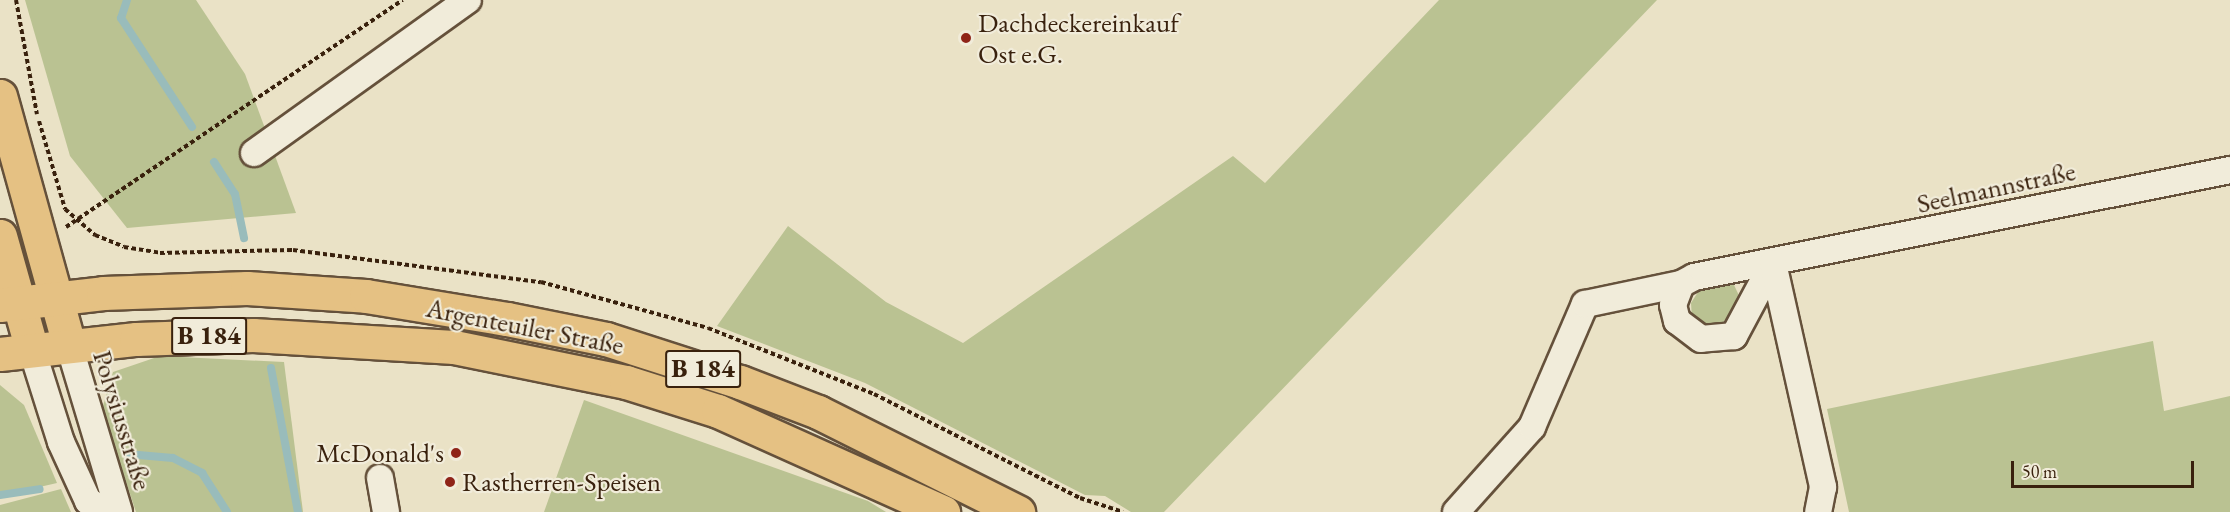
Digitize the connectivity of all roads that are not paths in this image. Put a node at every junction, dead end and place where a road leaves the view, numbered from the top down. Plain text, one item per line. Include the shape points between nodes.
1 (468, 0) edge
2 (0, 96) edge
3 (254, 153) dead end
4 (2230, 170) edge
5 (0, 236) edge
6 (1773, 263) junction
7 (1681, 284) junction
8 (60, 297) junction
9 (9, 304) edge
10 (69, 345) junction
11 (32, 350) junction
12 (0, 354) edge
13 (380, 478) dead end
14 (106, 512) edge
15 (119, 512) edge
16 (386, 512) edge
17 (943, 512) edge
18 (1018, 512) edge
19 (1456, 512) edge
20 (1818, 512) edge

1 - 3 street
2 - 8 main road
4 - 6 street, Seelmannstraße
5 - 9 main road
6 - 7 street, Seelmannstraße via 1708,273
6 - 7 street via 1734,336 1713,342 1689,334 1677,321 1673,305
6 - 20 street via 1823,487
7 - 19 street, Seelmannstraße via 1585,304 1532,427
8 - 9 main road, Argenteuiler Straße / B 184
8 - 10 main road
8 - 18 main road, Argenteuiler Straße / B 184 via 183,289 317,291 606,339 818,412
9 - 11 main road
10 - 11 main road, Argenteuiler Straße / B 184
10 - 15 street, Polysiusstraße
10 - 17 main road, Argenteuiler Straße / B 184 via 195,336 350,338 530,360 718,411
11 - 12 main road, Argenteuiler Straße
11 - 14 street, Polysiusstraße via 61,442 88,501
13 - 16 street

